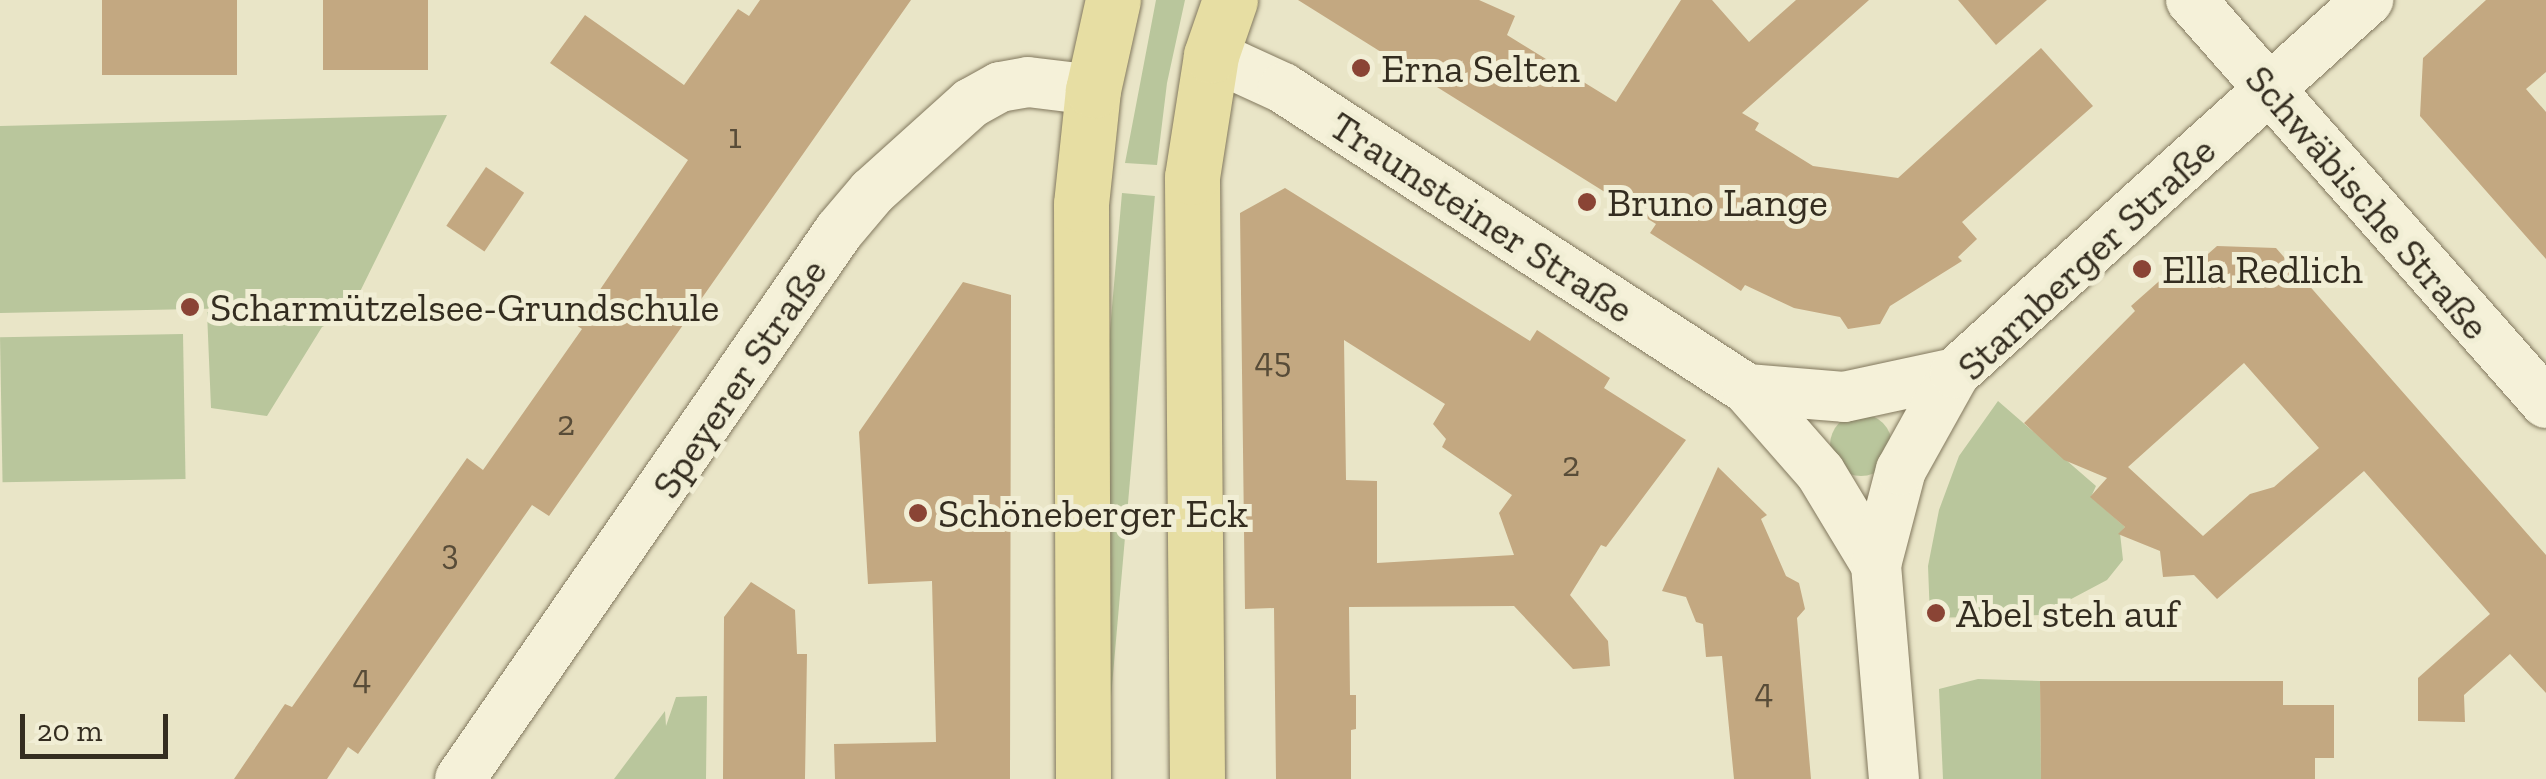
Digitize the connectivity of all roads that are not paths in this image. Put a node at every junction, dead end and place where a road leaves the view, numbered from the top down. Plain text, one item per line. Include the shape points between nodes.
1 (1113, 0) edge
2 (1230, 0) edge
3 (2190, 0) edge
4 (2368, 0) edge
5 (1211, 55) junction
6 (2269, 89) junction
7 (1093, 90) junction
8 (1956, 373) junction
9 (1747, 389) junction
10 (2546, 403) edge
11 (1876, 565) junction
12 (460, 779) edge
13 (1083, 779) edge
14 (1198, 779) edge
15 (1894, 779) edge

1 - 7 main road
2 - 5 main road
3 - 6 street, Schwäbische Straße
4 - 6 street, Starnberger Straße
5 - 9 street, Traunsteiner Straße via 1284,88
5 - 14 main road via 1192,177
6 - 8 street, Starnberger Straße
6 - 10 street, Schwäbische Straße
7 - 12 street, Speyerer Straße via 1028,82 1000,87 972,103 872,192
7 - 13 main road via 1080,239
8 - 9 street, Traunsteiner Straße via 1844,397
8 - 11 street, Starnberger Straße via 1901,470
9 - 11 street, Traunsteiner Straße via 1820,472
11 - 15 street, Traunsteiner Straße

